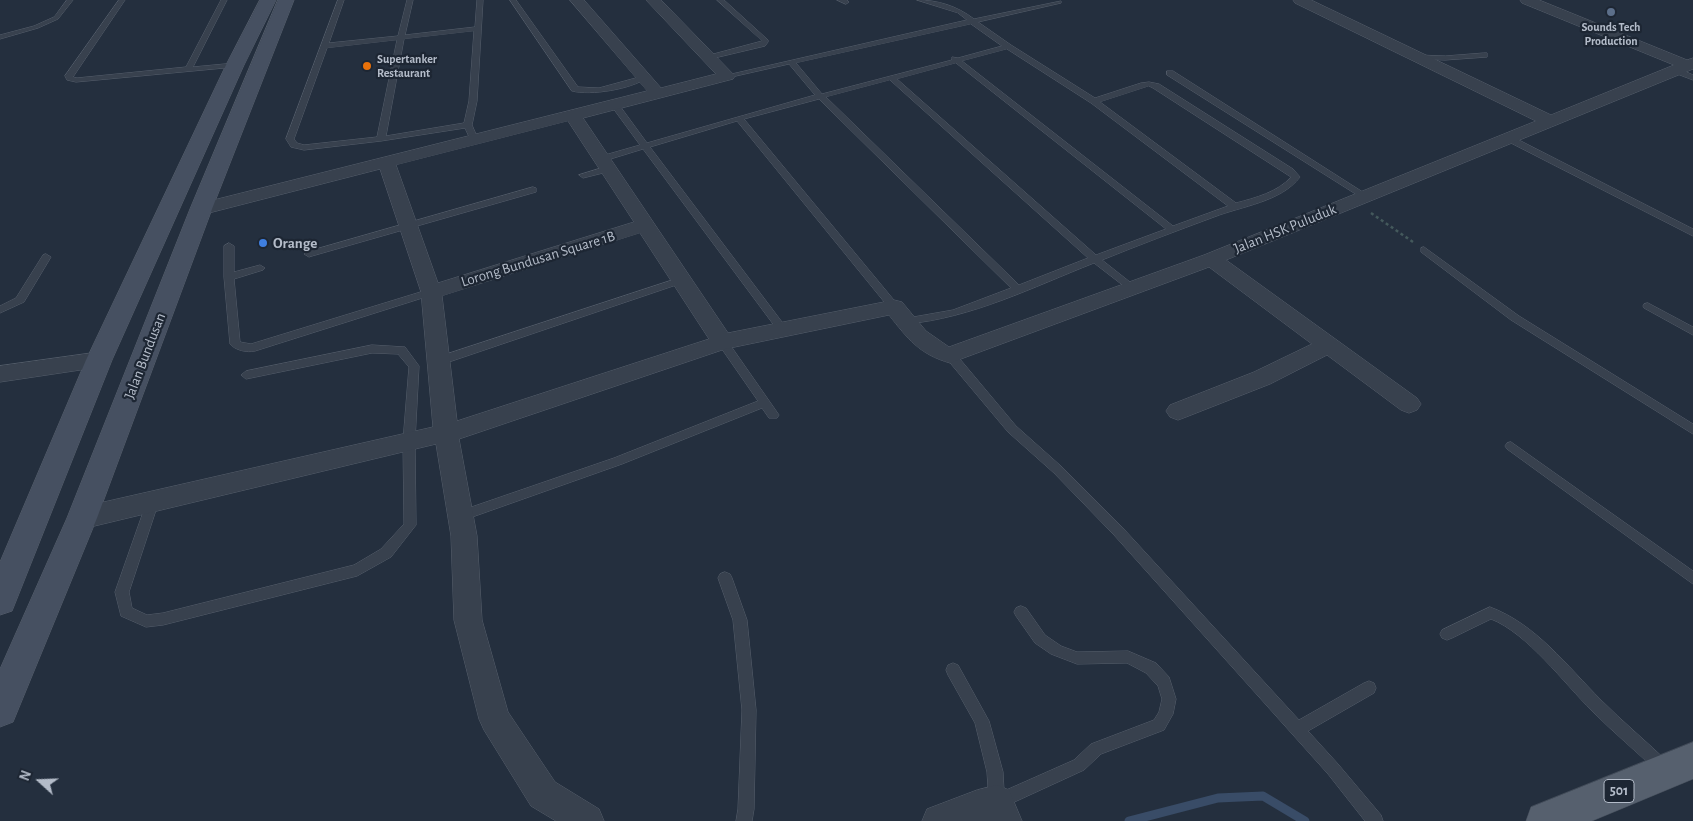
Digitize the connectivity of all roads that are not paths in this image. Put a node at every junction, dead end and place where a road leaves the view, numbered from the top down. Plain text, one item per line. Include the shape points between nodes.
1 (70, 0) edge
2 (122, 0) edge
3 (224, 0) edge
4 (268, 0) edge
5 (286, 0) edge
6 (340, 0) edge
7 (410, 0) edge
8 (480, 0) edge
9 (513, 0) edge
10 (577, 0) edge
11 (654, 0) edge
12 (720, 0) edge
13 (920, 0) edge
14 (1300, 0) edge
15 (1527, 0) edge
16 (1059, 2) dead end
17 (971, 20) junction
18 (477, 29) junction
19 (0, 37) edge
20 (400, 38) junction
21 (323, 46) junction
22 (1008, 47) junction
23 (1484, 55) dead end
24 (1418, 57) junction
25 (710, 58) junction
26 (955, 59) junction
27 (792, 62) junction
28 (235, 65) junction
29 (189, 68) junction
30 (1687, 69) edge
31 (1170, 73) dead end
32 (727, 76) junction
33 (643, 78) junction
34 (892, 78) junction
35 (657, 93) junction
36 (820, 96) junction
37 (1094, 101) junction
38 (614, 104) junction
39 (572, 114) junction
40 (739, 118) junction
41 (1245, 119) junction
42 (1550, 121) junction
43 (1222, 128) junction
44 (471, 132) junction
45 (1508, 138) junction
46 (382, 139) junction
47 (644, 146) junction
48 (386, 162) junction
49 (605, 164) junction
50 (583, 176) dead end
51 (533, 190) dead end
52 (1359, 198) junction
53 (1234, 206) junction
54 (201, 210) junction
55 (645, 225) junction
56 (409, 226) junction
57 (1172, 229) junction
58 (1693, 233) edge
59 (229, 246) dead end
60 (1424, 250) road end
61 (309, 254) dead end
62 (46, 257) dead end
63 (1211, 258) junction
64 (1095, 259) junction
65 (260, 268) dead end
66 (229, 277) junction
67 (682, 280) junction
68 (1132, 288) junction
69 (1018, 289) junction
70 (431, 292) junction
71 (1648, 306) dead end
72 (0, 310) edge
73 (900, 314) junction
74 (783, 330) junction
75 (1693, 332) edge
76 (722, 342) junction
77 (1328, 345) junction
78 (950, 354) junction
79 (99, 360) junction
80 (439, 361) junction
81 (0, 374) edge
82 (246, 375) dead end
83 (765, 403) junction
84 (1408, 404) dead end
85 (1178, 411) dead end
86 (773, 415) dead end
87 (1693, 430) edge
88 (446, 432) junction
89 (409, 441) junction
90 (1510, 446) dead end
91 (153, 501) junction
92 (461, 516) junction
93 (82, 518) junction
94 (725, 578) dead end
95 (1693, 578) edge
96 (0, 600) edge
97 (1021, 612) dead end
98 (1448, 634) dead end
99 (953, 670) dead end
100 (1369, 688) dead end
101 (0, 710) edge
102 (1297, 729) junction
103 (1680, 766) edge
104 (1001, 812) edge
105 (587, 821) edge
106 (744, 821) edge
107 (939, 821) edge
108 (1375, 821) edge
109 (1545, 821) edge

1 - 19 lane via 56,18 29,30
2 - 29 lane via 70,78
3 - 29 lane
4 - 28 main road
5 - 54 main road, Jalan Bundusan
6 - 21 lane
7 - 20 lane
8 - 18 lane
9 - 33 lane via 575,89 593,91
10 - 33 street
11 - 25 street
12 - 25 lane via 766,41
13 - 17 lane via 948,7
14 - 24 street
15 - 30 street
16 - 17 lane
17 - 22 lane
17 - 27 lane
18 - 20 lane
18 - 44 lane
20 - 21 lane
20 - 46 lane
21 - 46 lane via 290,139 294,145 304,148
22 - 26 lane
22 - 37 lane
23 - 24 lane
24 - 42 street
25 - 32 street
26 - 34 lane
26 - 57 lane
27 - 32 lane
27 - 36 lane
28 - 29 lane
28 - 79 main road
30 - 42 street, Jalan HSK Puluduk
31 - 41 lane
32 - 35 street
33 - 35 street
34 - 36 lane
34 - 64 lane
35 - 38 street
36 - 40 lane
36 - 69 lane
37 - 43 lane via 1149,84
37 - 53 lane
38 - 39 street
38 - 47 lane
39 - 44 street
39 - 49 street
40 - 47 lane
40 - 73 lane
41 - 43 lane
41 - 52 lane
42 - 45 street, Jalan HSK Puluduk
43 - 53 lane via 1296,177 1274,193
44 - 46 lane
44 - 48 street
45 - 52 street, Jalan HSK Puluduk
45 - 58 lane
47 - 49 lane
47 - 74 lane
48 - 54 street
48 - 56 street
49 - 50 lane
49 - 55 street
51 - 56 lane
52 - 63 street, Jalan HSK Puluduk
53 - 57 lane
54 - 93 main road, Jalan Bundusan
55 - 67 street
55 - 70 street, Lorong Bundusan Square 1B
56 - 61 lane
56 - 70 street
57 - 64 lane
59 - 66 lane
60 - 87 lane via 1515,318
62 - 72 lane via 20,300
63 - 68 street, Jalan HSK Puluduk
63 - 77 street
64 - 68 lane
64 - 69 lane
65 - 66 lane
66 - 70 lane via 235,344 251,348
67 - 76 street
67 - 80 lane
68 - 78 street, Jalan HSK Puluduk
69 - 73 lane via 944,316
70 - 80 street
71 - 75 lane
73 - 74 street
73 - 78 street via 928,346
74 - 76 street
76 - 83 lane
76 - 88 street
77 - 84 street
77 - 85 street via 1262,378
78 - 102 lane via 1012,429 1106,518
79 - 81 street
79 - 96 main road
80 - 88 street
82 - 89 lane via 372,349 401,350 414,366
83 - 86 lane
83 - 92 lane via 618,461
88 - 89 street
88 - 92 street
89 - 91 street
89 - 91 lane via 410,525 386,553 357,570 146,621 126,612 122,592
90 - 95 lane
91 - 93 street
92 - 105 street via 468,620 495,719 543,794
93 - 101 main road, Jalan Bundusan
94 - 106 lane via 740,620 749,710
97 - 104 lane via 1040,638 1056,650 1077,658 1128,657 1151,668 1164,682 1169,699 1166,714 1158,725 1096,749 1079,765
98 - 103 lane via 1490,612 1500,615 1519,628 1588,698
99 - 104 lane via 982,721
100 - 102 lane
102 - 108 lane
103 - 109 main road, 501
104 - 107 street via 977,807

